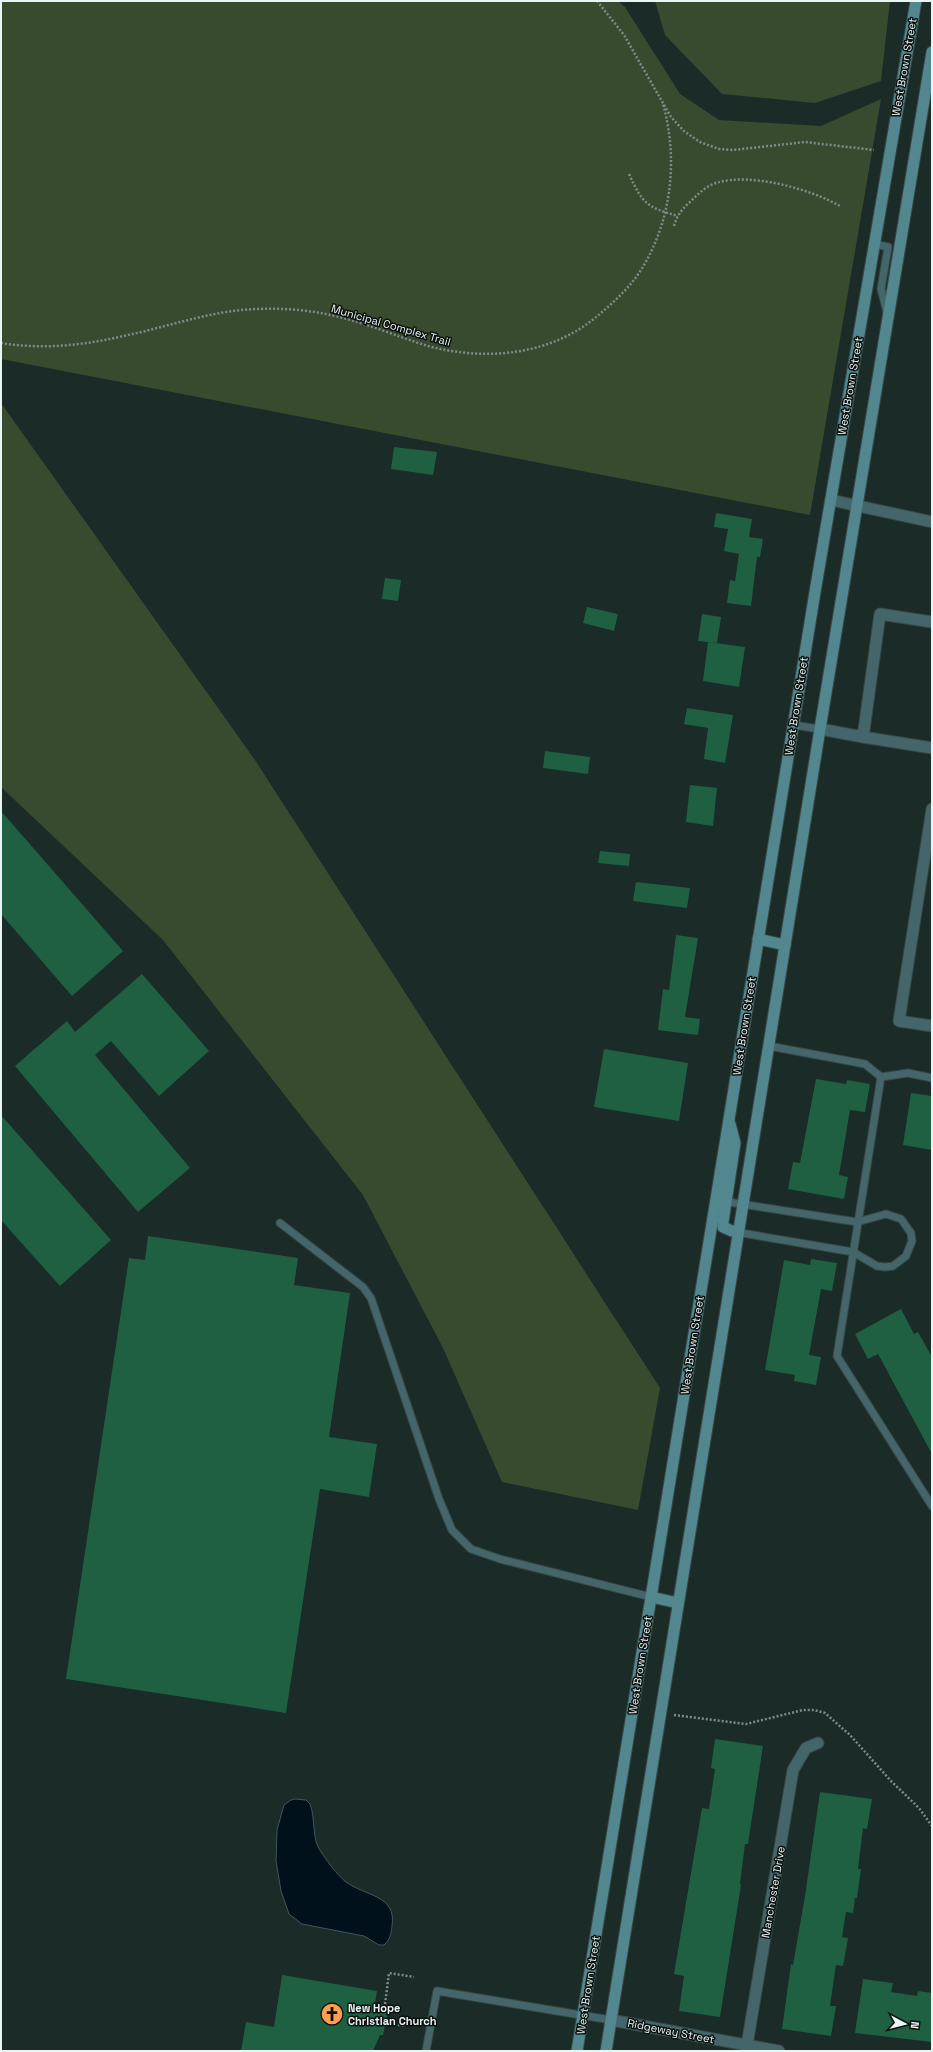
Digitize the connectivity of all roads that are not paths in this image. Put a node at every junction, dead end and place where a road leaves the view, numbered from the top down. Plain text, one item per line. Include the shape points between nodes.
1 (916, 1) edge
2 (932, 52) edge
3 (875, 244) junction
4 (888, 316) junction
5 (831, 500) junction
6 (857, 505) junction
7 (932, 522) edge
8 (932, 622) edge
9 (793, 725) junction
10 (820, 729) junction
11 (863, 737) junction
12 (932, 748) edge
13 (932, 809) edge
14 (758, 939) junction
15 (785, 945) junction
16 (932, 1026) edge
17 (769, 1046) junction
18 (881, 1077) junction
19 (932, 1078) edge
20 (721, 1201) junction
21 (743, 1204) junction
22 (858, 1222) junction
23 (280, 1223) dead end
24 (735, 1231) junction
25 (853, 1252) junction
26 (932, 1506) edge
27 (651, 1597) junction
28 (678, 1603) junction
29 (818, 1743) dead end
30 (583, 2015) junction
31 (611, 2020) junction
32 (747, 2048) edge
33 (426, 2051) edge
34 (577, 2051) edge
35 (606, 2051) edge
36 (779, 2051) edge

1 - 3 main road, West Brown Street
2 - 4 main road
3 - 4 lane via 888,247 881,289
3 - 5 main road, West Brown Street
4 - 6 main road
5 - 6 street
5 - 9 main road, West Brown Street
6 - 7 street
6 - 10 main road
8 - 11 street via 880,614
9 - 10 lane
9 - 14 main road, West Brown Street
10 - 11 street
10 - 15 main road
11 - 12 street
13 - 16 street via 899,1021
14 - 15 main road
14 - 20 main road, West Brown Street via 729,1119 735,1142
15 - 17 main road
17 - 18 lane via 865,1064
17 - 21 main road
18 - 19 lane via 908,1074
18 - 22 lane
20 - 21 lane
20 - 24 main road via 723,1228
20 - 27 main road, West Brown Street
21 - 22 lane
21 - 24 main road
22 - 25 lane
22 - 25 lane via 878,1215 894,1216 907,1225 912,1241 906,1256 893,1266 877,1266
23 - 27 lane via 363,1287 371,1298 439,1499 452,1530 471,1549 500,1559
24 - 25 lane
24 - 28 main road
25 - 26 lane via 837,1356
27 - 28 main road
27 - 30 main road, West Brown Street
28 - 31 main road
29 - 32 street, Manchester Drive via 806,1748 794,1770
30 - 31 lane
30 - 33 lane via 437,1991
30 - 34 main road, West Brown Street
31 - 32 street, Ridgeway Street
31 - 35 main road
32 - 36 street, Ridgeway Street

